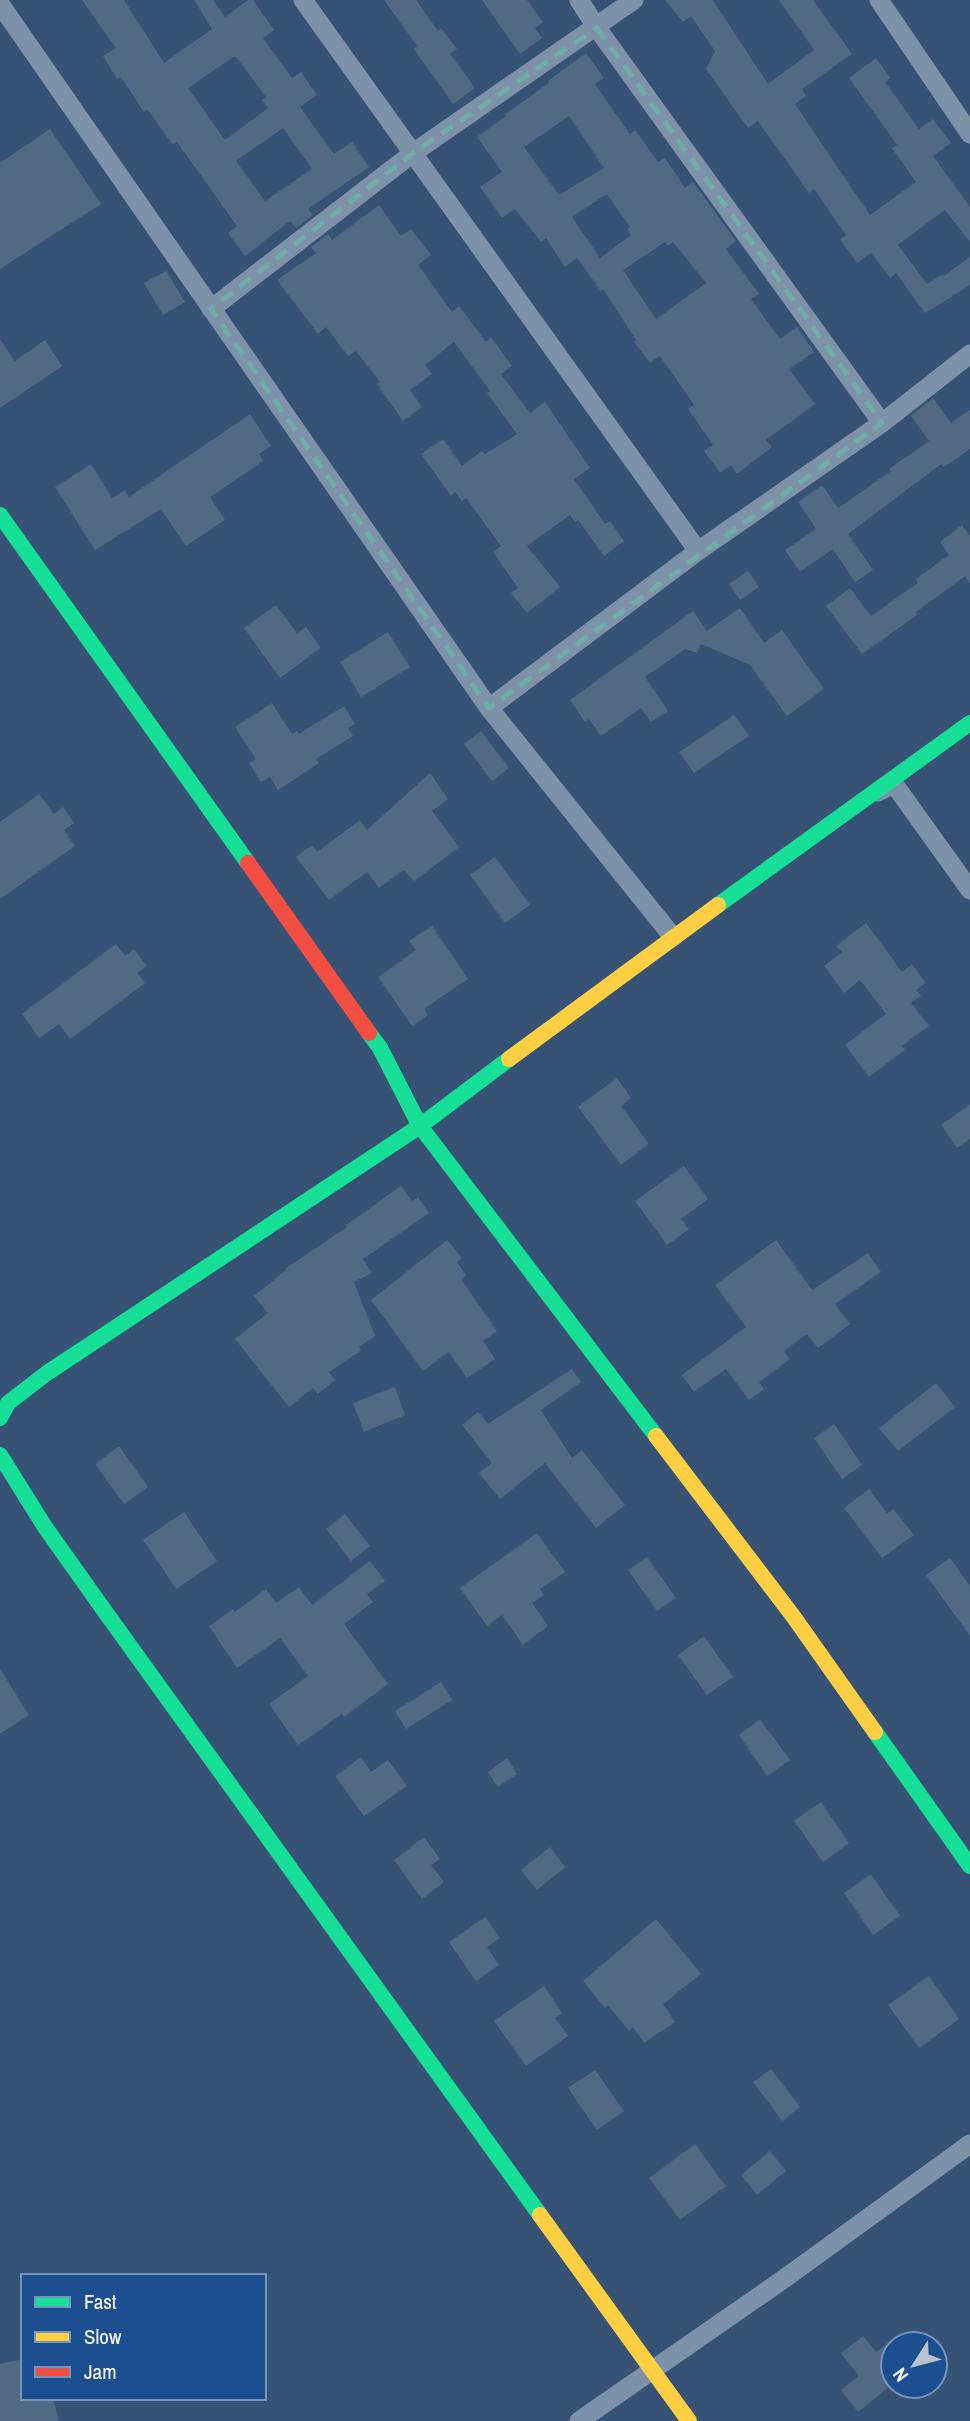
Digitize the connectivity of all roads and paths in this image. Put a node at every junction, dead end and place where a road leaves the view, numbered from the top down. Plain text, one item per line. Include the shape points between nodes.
1 (303, 0) edge
2 (579, 0) edge
3 (634, 0) edge
4 (879, 0) edge
5 (0, 4) edge
6 (597, 28) junction
7 (970, 134) edge
8 (413, 153) junction
9 (211, 310) junction
10 (970, 354) edge
11 (882, 423) junction
12 (0, 515) edge
13 (698, 551) junction
14 (489, 708) junction
15 (970, 723) edge
16 (873, 794) junction
17 (970, 890) edge
18 (673, 937) junction
19 (420, 1126) junction
20 (0, 1418) edge
21 (0, 1455) edge
22 (970, 1867) edge
23 (970, 2144) edge
24 (652, 2370) junction
25 (579, 2421) edge
26 (689, 2421) edge

1 - 8 street
2 - 6 street
3 - 6 street
4 - 7 street
5 - 9 street
6 - 8 street
6 - 11 street
8 - 9 street
8 - 13 street
9 - 14 street
10 - 11 street
11 - 13 street
12 - 19 street via 380,1048
13 - 14 street
14 - 18 street
15 - 16 street
16 - 17 street via 894,784
16 - 18 street
18 - 19 street
19 - 20 street via 47,1373 8,1403
19 - 22 street via 793,1616
21 - 24 street via 106,1613
23 - 24 street
24 - 25 street
24 - 26 street

